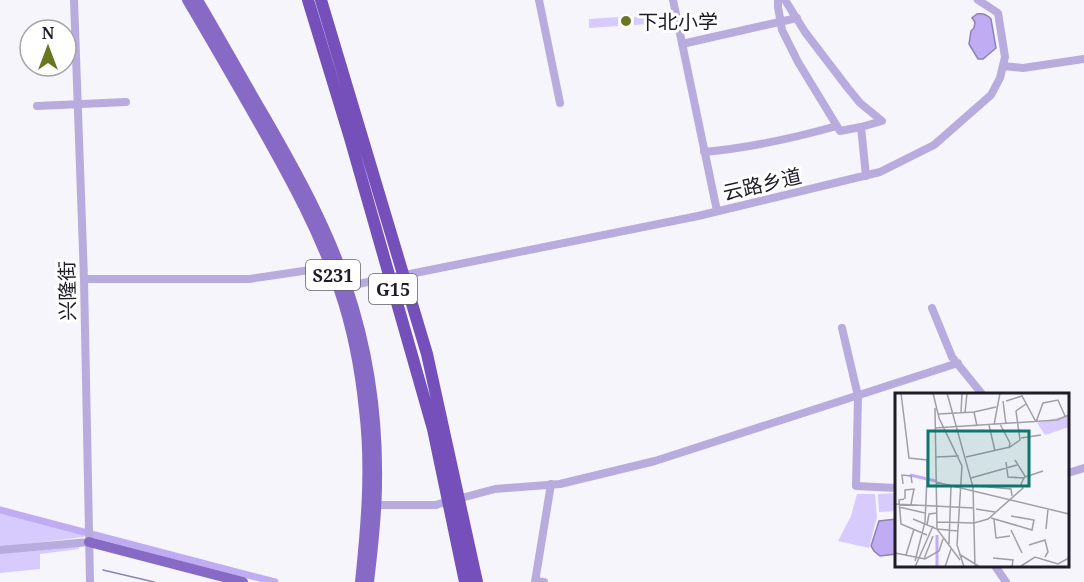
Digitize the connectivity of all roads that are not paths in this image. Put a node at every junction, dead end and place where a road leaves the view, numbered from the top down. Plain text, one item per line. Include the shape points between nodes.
1 (74, 0) edge
2 (187, 0) edge
3 (198, 0) edge
4 (308, 0) edge
5 (321, 0) edge
6 (539, 0) edge
7 (673, 0) edge
8 (778, 0) edge
9 (786, 0) edge
10 (978, 0) edge
11 (797, 18) junction
12 (780, 22) junction
13 (682, 44) junction
14 (1084, 58) edge
15 (1003, 66) junction
16 (126, 102) dead end
17 (560, 103) dead end
18 (78, 105) junction
19 (37, 106) dead end
20 (837, 126) junction
21 (861, 127) junction
22 (704, 152) junction
23 (866, 176) junction
24 (717, 211) junction
25 (330, 267) junction
26 (410, 274) dead end
27 (84, 279) junction
28 (383, 279) dead end
29 (348, 286) junction
30 (932, 308) dead end
31 (842, 328) dead end
32 (958, 363) junction
33 (981, 393) edge
34 (858, 396) junction
35 (1084, 468) edge
36 (1069, 473) edge
37 (551, 484) junction
38 (895, 488) edge
39 (465, 497) dead end
40 (442, 503) dead end
41 (376, 505) junction
42 (89, 542) junction
43 (0, 550) edge
44 (90, 582) edge
45 (241, 582) edge
46 (360, 582) edge
47 (369, 582) edge
48 (465, 582) edge
49 (477, 582) edge
50 (538, 582) edge

1 - 18 street, 兴隆街
2 - 25 main road, S231 via 286,171
3 - 29 main road, S231 via 316,209
4 - 48 highway, G15 via 433,429
5 - 49 highway, G15 via 427,354
6 - 17 street
7 - 13 street
8 - 12 street
9 - 11 street
10 - 15 street, 云路乡道 via 998,14
11 - 12 street
11 - 21 street via 860,103 882,121
12 - 13 street
12 - 20 street via 798,62
13 - 22 street
14 - 15 street via 1023,68
15 - 23 street, 云路乡道 via 991,95 934,145
16 - 18 street
18 - 19 street
18 - 27 street, 兴隆街
20 - 21 street via 840,130
20 - 22 street
21 - 23 street
22 - 24 street
23 - 24 street, 云路乡道
24 - 26 street, 云路乡道
25 - 27 street via 249,279
25 - 46 main road, S231 via 351,334 364,411 368,500
27 - 42 street, 兴隆街
28 - 29 street
29 - 41 main road, S231 via 373,405
30 - 32 street
31 - 34 street
32 - 33 street
32 - 34 street
34 - 37 street via 655,461
34 - 38 street via 856,486
35 - 36 street
37 - 39 street via 495,489
37 - 50 street
40 - 41 street
41 - 47 main road, S231
42 - 43 street
42 - 44 street, 兴隆街
42 - 45 main road

